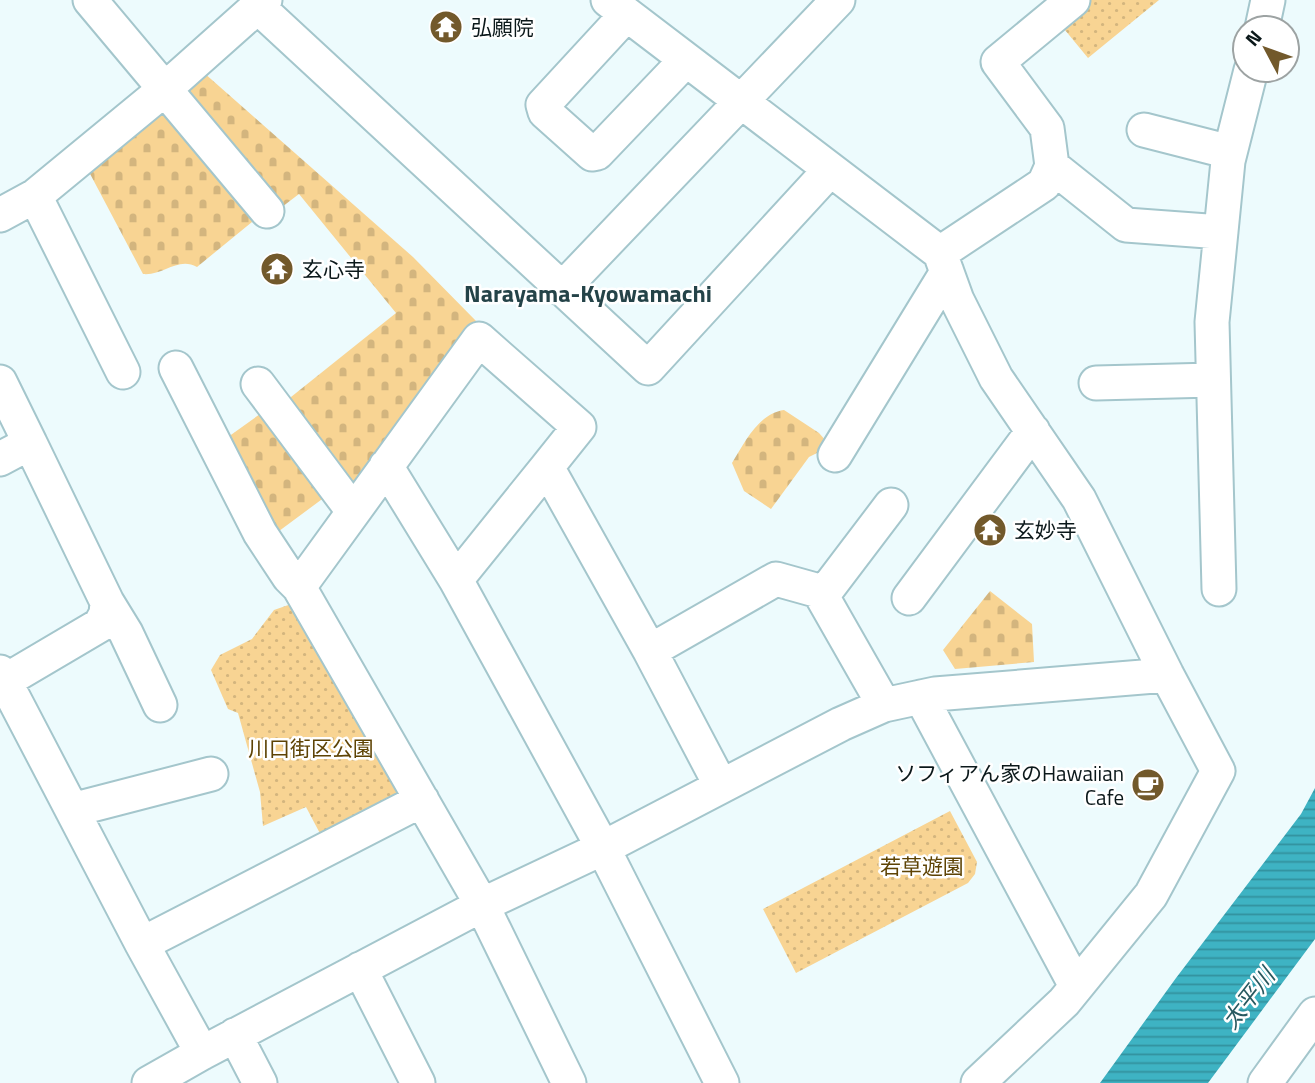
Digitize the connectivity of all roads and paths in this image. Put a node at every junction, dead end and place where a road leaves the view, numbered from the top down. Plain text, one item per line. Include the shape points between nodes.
1 (90, 0) edge
2 (838, 0) edge
3 (1073, 0) edge
4 (261, 3) edge
5 (617, 7) edge
6 (685, 61) junction
7 (1247, 84) edge
8 (165, 89) junction
9 (741, 103) junction
10 (1144, 130) dead end
11 (1230, 152) junction
12 (1052, 166) junction
13 (830, 171) junction
14 (36, 196) junction
15 (267, 211) dead end
16 (0, 215) edge
17 (1221, 232) junction
18 (943, 263) junction
19 (562, 289) junction
20 (176, 368) dead end
21 (123, 372) dead end
22 (1213, 380) junction
23 (0, 382) edge
24 (1096, 383) dead end
25 (258, 384) dead end
26 (1032, 431) junction
27 (30, 443) junction
28 (835, 455) dead end
29 (0, 459) edge
30 (386, 466) junction
31 (547, 467) junction
32 (891, 505) dead end
33 (353, 511) junction
34 (456, 580) junction
35 (299, 587) junction
36 (1219, 589) dead end
37 (822, 596) junction
38 (909, 598) dead end
39 (107, 602) junction
40 (650, 651) junction
41 (1167, 675) junction
42 (2, 677) edge
43 (921, 697) junction
44 (160, 705) dead end
45 (884, 705) junction
46 (211, 774) dead end
47 (720, 786) junction
48 (422, 800) junction
49 (72, 810) junction
50 (603, 848) junction
51 (482, 905) junction
52 (142, 944) junction
53 (360, 969) junction
54 (1076, 986) junction
55 (1315, 1013) edge
56 (235, 1035) junction
57 (202, 1052) junction
58 (149, 1083) edge
59 (260, 1083) edge
60 (418, 1083) edge
61 (569, 1083) edge
62 (722, 1083) edge
63 (978, 1083) edge
64 (1265, 1083) edge

1 - 8 street
2 - 9 street
3 - 12 street via 998,62 1047,128
4 - 8 street
4 - 19 street
5 - 6 street
5 - 6 street via 543,105 545,112 592,154
6 - 9 street
7 - 11 street
8 - 14 street
8 - 15 street
9 - 13 street
9 - 19 street
10 - 11 street
11 - 17 street
12 - 17 street via 1126,225
12 - 18 street via 1044,184
13 - 18 street
13 - 19 street via 648,368
14 - 16 street
14 - 21 street
17 - 22 street via 1212,322
18 - 26 street via 996,378
18 - 28 street
20 - 35 street via 260,533
22 - 24 street
22 - 36 street
23 - 27 street
25 - 33 street
26 - 38 street
26 - 41 street via 1080,499
27 - 29 street
27 - 39 street
30 - 31 street via 479,339 579,427
30 - 33 street
30 - 34 street
31 - 34 street
31 - 40 street
32 - 37 street
33 - 35 street
34 - 50 street
35 - 48 street
37 - 40 street via 819,591 776,579
37 - 45 street
39 - 42 street via 100,625
39 - 44 street
40 - 47 street
41 - 43 street
41 - 54 street via 1218,771 1151,895
42 - 49 street
43 - 45 street
43 - 54 street
45 - 47 street
46 - 49 street
47 - 50 street
48 - 51 street
48 - 52 street
49 - 52 street
50 - 51 street
50 - 62 street
51 - 53 street
51 - 61 street
52 - 57 street
53 - 56 street
53 - 60 street
54 - 63 street
55 - 64 street
56 - 57 street
56 - 59 street
57 - 58 street

